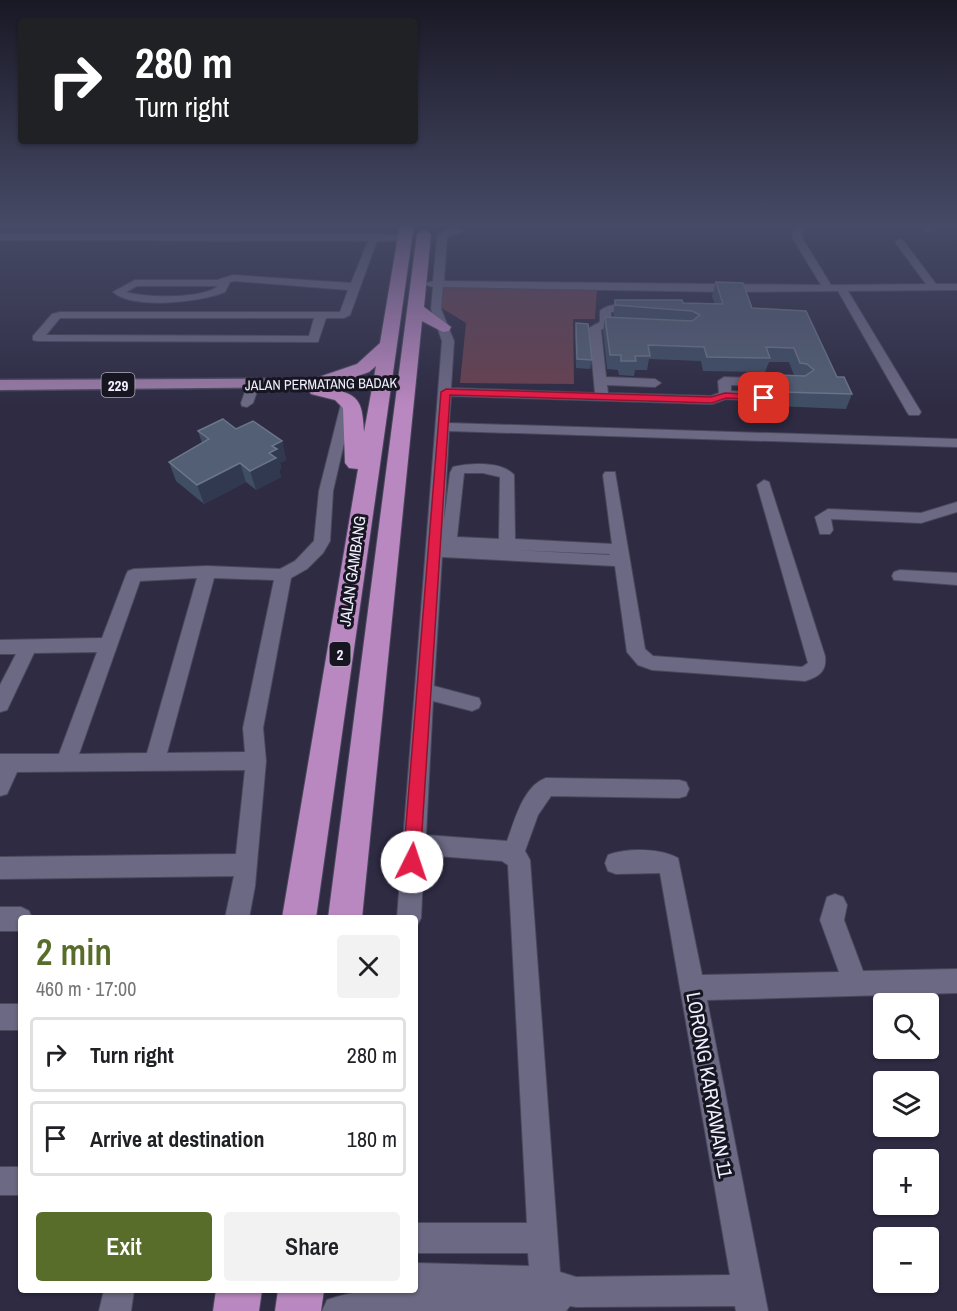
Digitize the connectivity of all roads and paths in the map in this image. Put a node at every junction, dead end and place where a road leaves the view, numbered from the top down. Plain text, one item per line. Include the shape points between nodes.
1 (128, 285) edge
2 (223, 285) edge
3 (331, 285) edge
4 (397, 285) edge
5 (417, 285) edge
6 (438, 285) edge
7 (555, 285) edge
8 (833, 285) edge
9 (356, 287) joint
10 (933, 287) joint
11 (957, 287) edge
12 (835, 288) junction
13 (415, 309) junction
14 (643, 310) edge
15 (190, 315) junction
16 (321, 315) junction
17 (602, 324) junction
18 (615, 326) edge
19 (443, 327) junction
20 (177, 339) junction
21 (388, 345) junction
22 (601, 381) junction
23 (655, 383) dead end
24 (800, 384) edge
25 (0, 385) edge
26 (319, 386) junction
27 (393, 387) junction
28 (446, 392) junction
29 (602, 397) junction
30 (348, 400) junction
31 (914, 412) dead end
32 (444, 427) junction
33 (957, 443) edge
34 (610, 476) dead end
35 (764, 485) dead end
36 (957, 507) edge
37 (825, 530) dead end
38 (357, 536) junction
39 (440, 544) junction
40 (507, 544) junction
41 (622, 555) junction
42 (207, 572) junction
43 (283, 576) junction
44 (900, 576) dead end
45 (957, 579) edge
46 (109, 645) junction
47 (29, 646) junction
48 (0, 647) edge
49 (424, 691) junction
50 (472, 703) dead end
51 (0, 704) edge
52 (66, 761) junction
53 (155, 761) junction
54 (256, 761) junction
55 (5, 763) edge
56 (0, 787) edge
57 (680, 789) dead end
58 (413, 844) junction
59 (513, 854) junction
60 (616, 862) dead end
61 (244, 865) junction
62 (0, 868) edge
63 (835, 906) dead end
64 (238, 915) edge
65 (299, 915) edge
66 (345, 915) edge
67 (409, 915) edge
68 (0, 919) edge
69 (18, 919) edge
70 (856, 984) junction
71 (956, 984) edge
72 (693, 988) junction
73 (0, 1017) edge
74 (18, 1017) edge
75 (0, 1181) edge
76 (18, 1181) edge
77 (418, 1238) edge
78 (542, 1238) junction
79 (418, 1278) edge
80 (118, 1293) edge
81 (239, 1293) edge
82 (301, 1293) edge
83 (546, 1299) edge
84 (750, 1301) edge
85 (386, 1308) edge
86 (114, 1311) edge
87 (236, 1311) edge
88 (298, 1311) edge
89 (338, 1311) edge

1 - 2 street via 118,292 130,297 199,297 221,290
3 - 9 street
4 - 21 highway, JALAN GAMBANG / 2
5 - 13 highway, JALAN GAMBANG / 2
6 - 19 street via 436,309
7 - 12 street
8 - 12 street
9 - 16 street via 347,314
10 - 11 street
10 - 12 street
12 - 31 street
13 - 19 highway
13 - 27 highway, JALAN GAMBANG / 2
14 - 17 street via 608,309
15 - 16 street
15 - 20 street
15 - 20 street via 60,315 38,339
16 - 20 street via 314,340
17 - 18 street
17 - 22 street via 595,327
19 - 28 street via 448,341
21 - 26 highway via 363,368
21 - 27 highway, JALAN GAMBANG / 2
22 - 23 street
22 - 29 street
24 - 29 street via 764,383 766,397
25 - 26 main road, JALAN PERMATANG BADAK / 229 via 236,385 251,391
26 - 27 main road, JALAN PERMATANG BADAK / 229
26 - 30 highway
27 - 38 highway, JALAN GAMBANG / 2
27 - 66 highway, JALAN GAMBANG / 2
28 - 29 street
28 - 32 street
30 - 38 highway via 355,413
30 - 43 street via 326,491 322,541 310,557
32 - 33 street
32 - 39 street
34 - 41 street
35 - 41 street via 816,656 812,671 793,674 644,660 636,652
36 - 37 street via 921,518 828,514 823,517
38 - 65 highway, JALAN GAMBANG / 2
39 - 40 street
39 - 40 street via 458,470 465,469 507,475
39 - 41 street via 613,561
39 - 49 street
40 - 41 street via 612,549
42 - 43 street
42 - 46 street via 136,574
42 - 53 street
43 - 54 street via 253,728
44 - 45 street
46 - 47 street
46 - 52 street
47 - 48 street
47 - 51 street
49 - 50 street
49 - 58 street
52 - 53 street
52 - 55 street
53 - 54 street
54 - 61 street
55 - 56 street
57 - 59 street via 546,786 531,808
58 - 59 street
58 - 67 street
59 - 78 street via 519,860
60 - 72 street, LORONG KARYAWAN 11 via 663,862 670,866
61 - 62 street
61 - 64 street
63 - 70 street via 832,920
68 - 69 street
70 - 71 street
70 - 72 street
72 - 84 street, LORONG KARYAWAN 11
73 - 74 street
75 - 76 street
77 - 78 street
78 - 83 street
79 - 83 street
80 - 86 street
81 - 87 highway
82 - 88 highway
83 - 84 street via 576,1292
83 - 85 street
85 - 89 street via 357,1306

